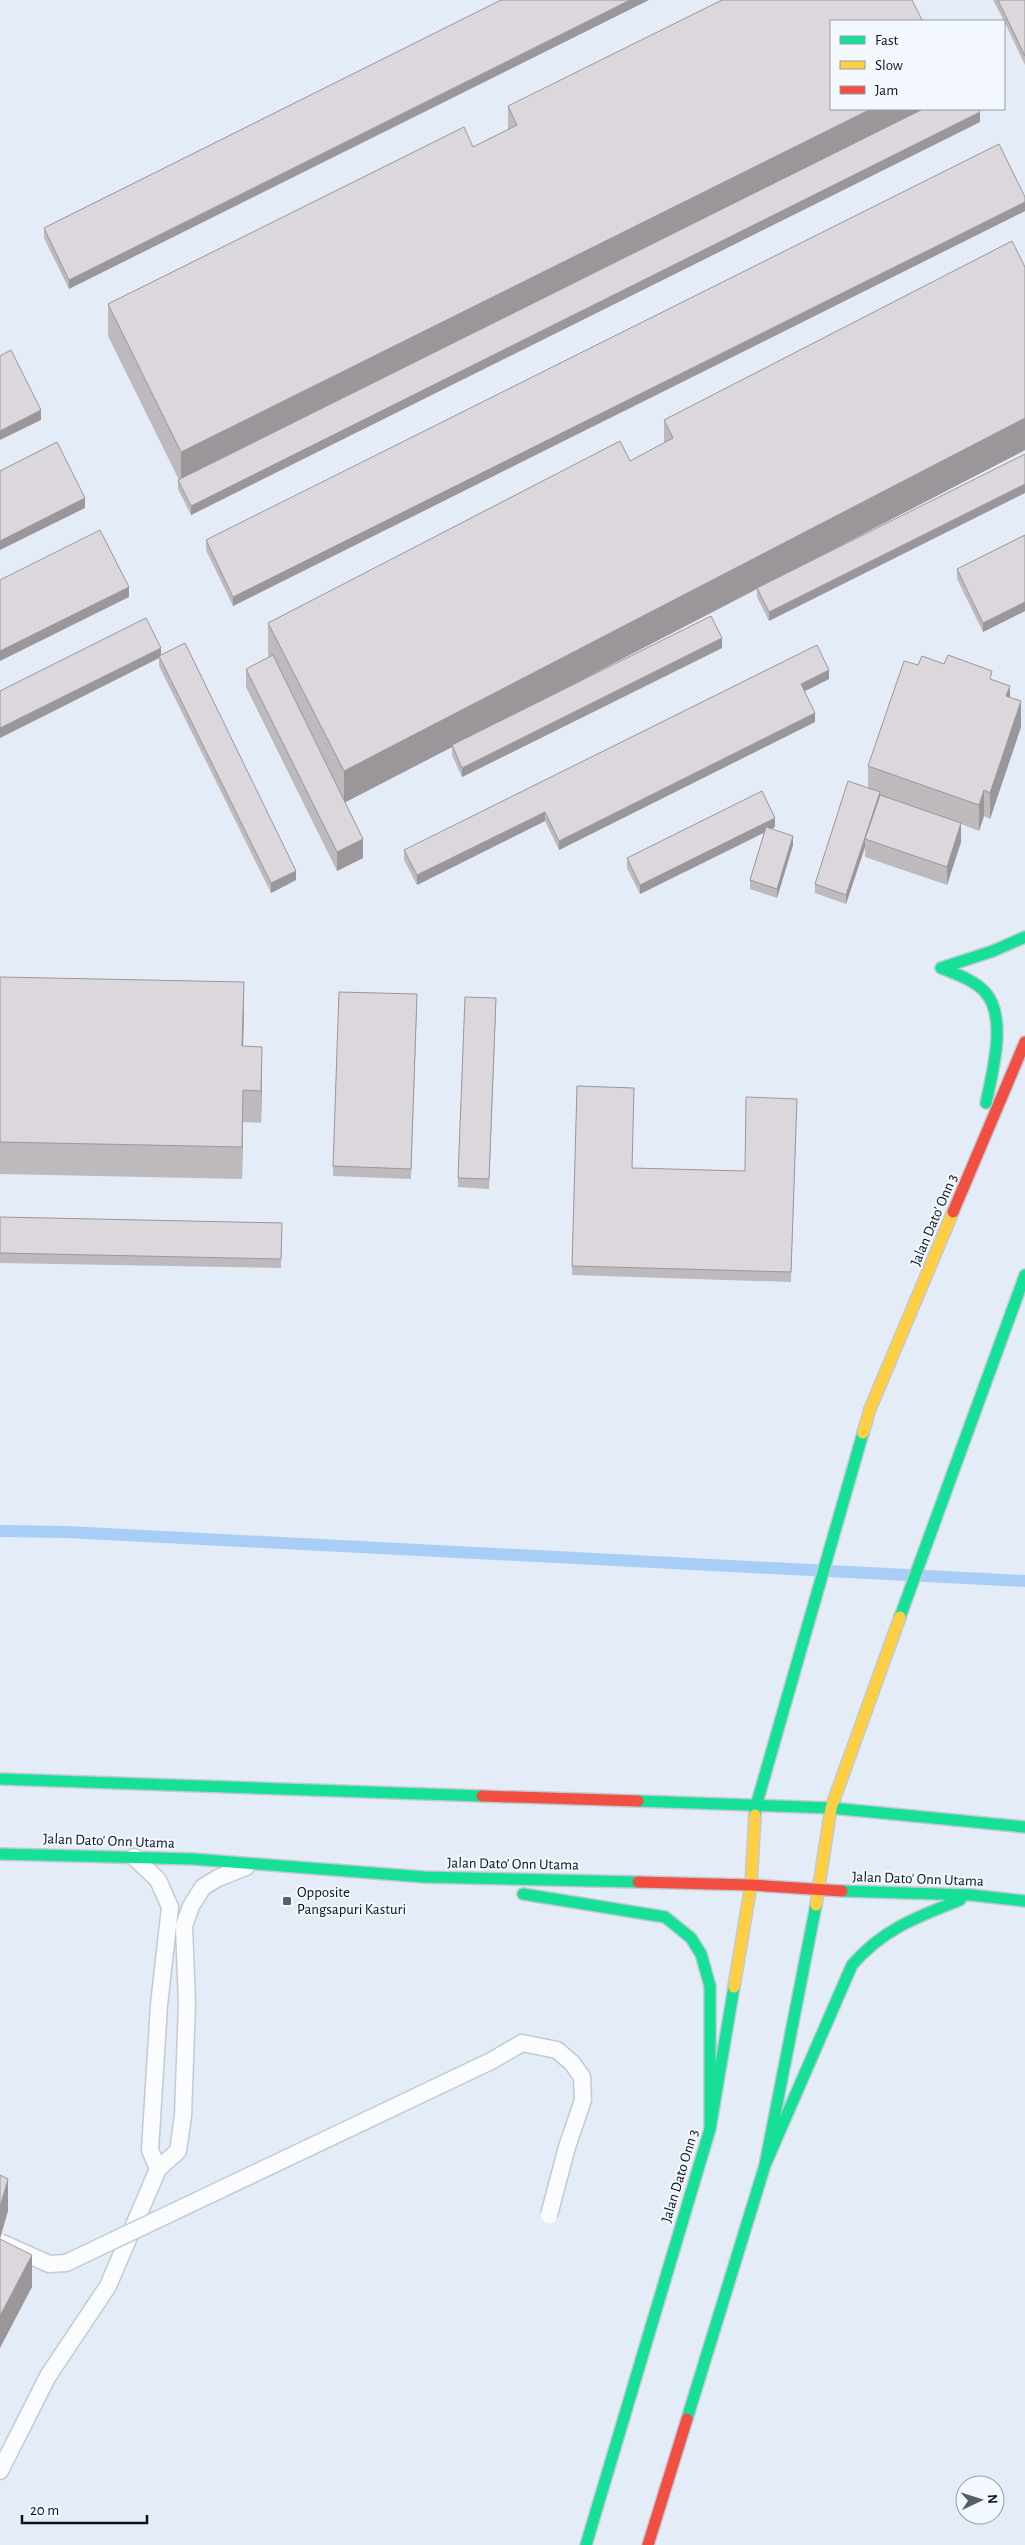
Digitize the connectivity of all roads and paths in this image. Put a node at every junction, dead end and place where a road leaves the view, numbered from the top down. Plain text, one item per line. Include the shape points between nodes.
1 (1025, 937) edge
2 (1025, 1042) edge
3 (972, 1168) junction
4 (1025, 1275) edge
5 (0, 1779) edge
6 (756, 1806) junction
7 (831, 1808) junction
8 (1025, 1827) edge
9 (0, 1854) edge
10 (18, 1854) junction
11 (134, 1857) junction
12 (257, 1863) junction
13 (0, 1868) edge
14 (424, 1878) junction
15 (751, 1885) junction
16 (819, 1890) junction
17 (971, 1895) junction
18 (1025, 1901) edge
19 (187, 2003) junction
20 (159, 2005) junction
21 (710, 2129) junction
22 (765, 2165) junction
23 (158, 2169) junction
24 (549, 2215) dead end
25 (0, 2242) edge
26 (0, 2471) edge
27 (586, 2545) edge
28 (648, 2545) edge

1 - 3 main road via 941,968 968,979 990,998 996,1029 995,1061
2 - 3 main road, Jalan Dato' Onn 3
3 - 6 main road, Jalan Dato' Onn 3 via 870,1409
4 - 7 main road
5 - 6 main road
6 - 7 main road
6 - 15 main road, Jalan Dato Onn 3
7 - 8 main road
7 - 16 main road
9 - 10 main road, Jalan Dato' Onn Utama
10 - 11 main road, Jalan Dato' Onn Utama
10 - 13 lane
11 - 12 main road, Jalan Dato' Onn Utama
11 - 20 lane via 158,1880 170,1907
12 - 14 main road, Jalan Dato' Onn Utama
12 - 19 lane via 203,1887 191,1906 184,1926
14 - 15 main road, Jalan Dato' Onn Utama
14 - 21 main road via 665,1917 686,1930 706,1966 710,1986
15 - 16 main road, Jalan Dato' Onn Utama
15 - 21 main road, Jalan Dato Onn 3
16 - 17 main road, Jalan Dato' Onn Utama
16 - 22 main road
17 - 18 main road, Jalan Dato' Onn Utama
17 - 22 main road via 885,1932 868,1945 852,1965
19 - 20 lane
19 - 23 lane via 183,2116 178,2151
20 - 23 lane via 150,2150
21 - 27 main road, Jalan Dato Onn 3
22 - 28 main road
23 - 26 lane via 108,2286 48,2376
24 - 25 lane, bridge via 583,2100 582,2077 557,2050 522,2043 491,2061 66,2263 49,2264

